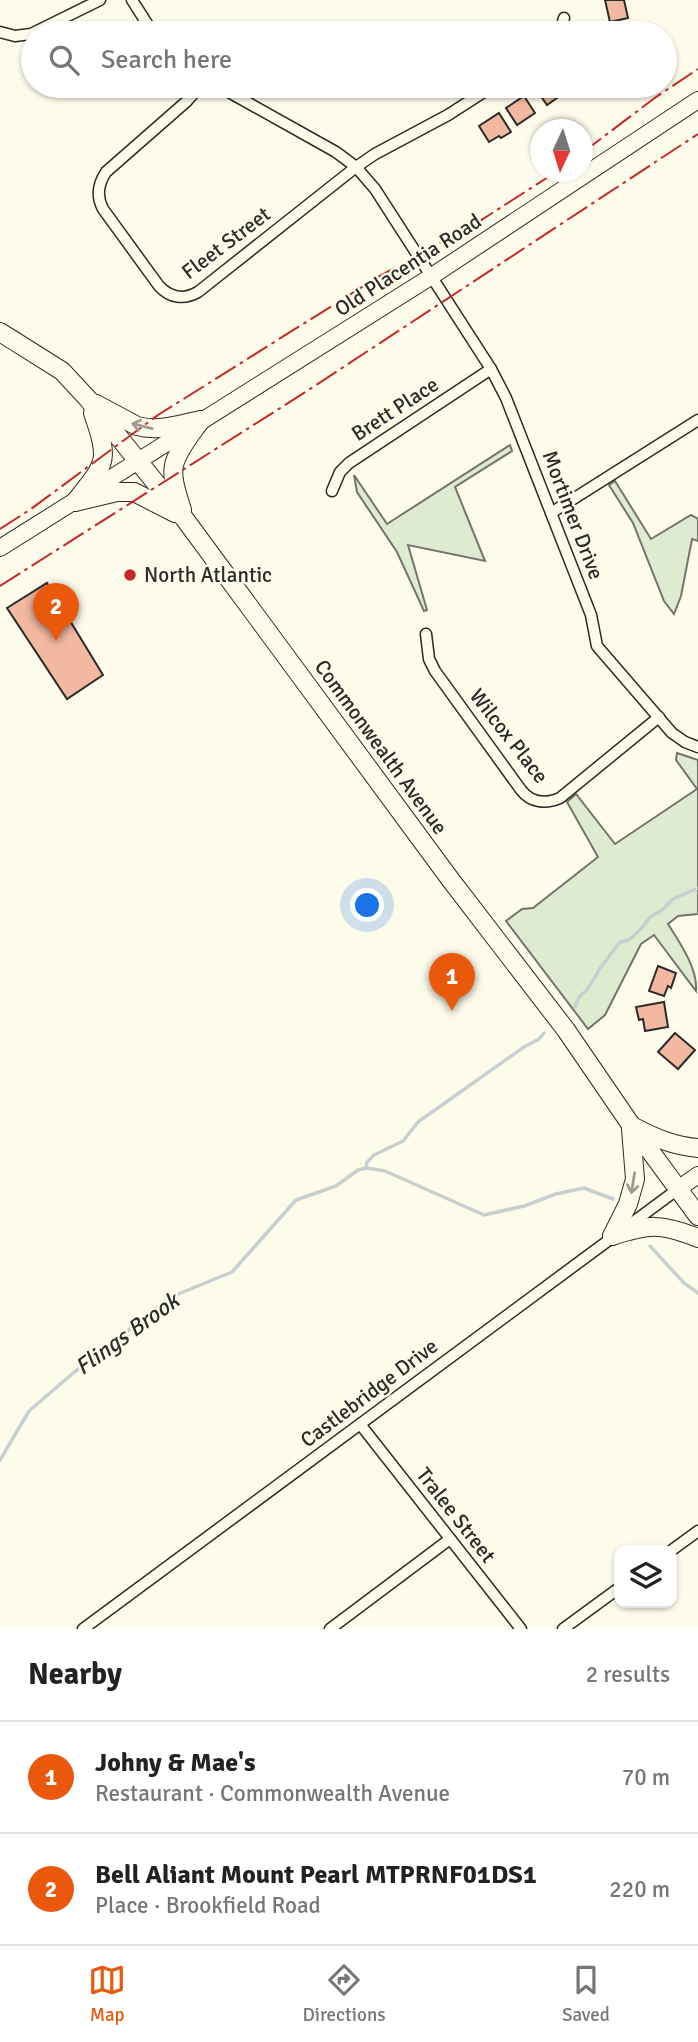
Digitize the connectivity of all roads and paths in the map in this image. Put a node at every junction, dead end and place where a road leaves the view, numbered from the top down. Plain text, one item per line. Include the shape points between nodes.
1 (100, 0) edge
2 (132, 0) edge
3 (564, 18) dead end
4 (57, 21) edge
5 (145, 21) edge
6 (563, 21) edge
7 (0, 32) edge
8 (21, 35) edge
9 (190, 98) edge
10 (240, 98) edge
11 (474, 98) edge
12 (698, 100) edge
13 (356, 167) junction
14 (432, 276) junction
15 (0, 332) edge
16 (491, 369) junction
17 (88, 399) junction
18 (201, 420) junction
19 (698, 421) edge
20 (138, 460) junction
21 (332, 491) dead end
22 (75, 502) junction
23 (551, 513) junction
24 (184, 518) junction
25 (0, 548) edge
26 (426, 634) dead end
27 (659, 717) junction
28 (698, 747) edge
29 (631, 1125) junction
30 (698, 1148) edge
31 (698, 1175) edge
32 (678, 1189) junction
33 (698, 1216) edge
34 (612, 1236) junction
35 (698, 1238) edge
36 (360, 1424) junction
37 (698, 1531) edge
38 (450, 1539) junction
39 (677, 1546) edge
40 (614, 1592) edge
41 (83, 1629) edge
42 (330, 1629) edge
43 (521, 1629) edge
44 (563, 1629) edge

1 - 4 street
2 - 5 street
3 - 6 street
7 - 8 street
9 - 13 street, Fleet Street via 106,172 99,184 103,209 167,293 183,297 198,292
10 - 13 street, Mortimer Drive
11 - 13 street
12 - 14 main road, Old Placentia Road
13 - 14 street, Mortimer Drive
14 - 16 street, Mortimer Drive
14 - 18 main road, Old Placentia Road
15 - 17 main road, Commonwealth Avenue via 62,371
16 - 21 street, Brett Place via 349,463 340,471
16 - 23 street, Mortimer Drive
18 -> 17 main road via 144,428
17 - 20 main road, Commonwealth Avenue
17 - 22 main road via 103,444 102,462
18 - 20 main road, Old Placentia Road
18 - 24 main road via 174,465
19 - 23 street
20 - 22 main road, Old Placentia Road
20 - 24 main road, Commonwealth Avenue
22 - 24 main road via 134,492
22 - 25 main road, Old Placentia Road
23 - 27 street, Mortimer Drive via 591,615 597,646
24 - 29 main road, Commonwealth Avenue via 566,1030
26 - 27 street, Wilcox Place via 435,671 531,799 549,802 560,798
27 - 28 street, Mortimer Drive via 678,738
29 - 30 main road via 667,1142
29 - 32 main road, Commonwealth Avenue
29 -> 34 main road via 635,1179
31 - 32 main road
32 - 33 main road, Commonwealth Avenue
32 - 34 street, Castlebridge Drive
34 - 35 main road via 649,1226
34 - 36 street, Castlebridge Drive
36 - 38 street, Tralee Street
36 - 41 street, Castlebridge Drive
37 - 39 street
38 - 42 street
38 - 43 street, Tralee Street
40 - 44 street

